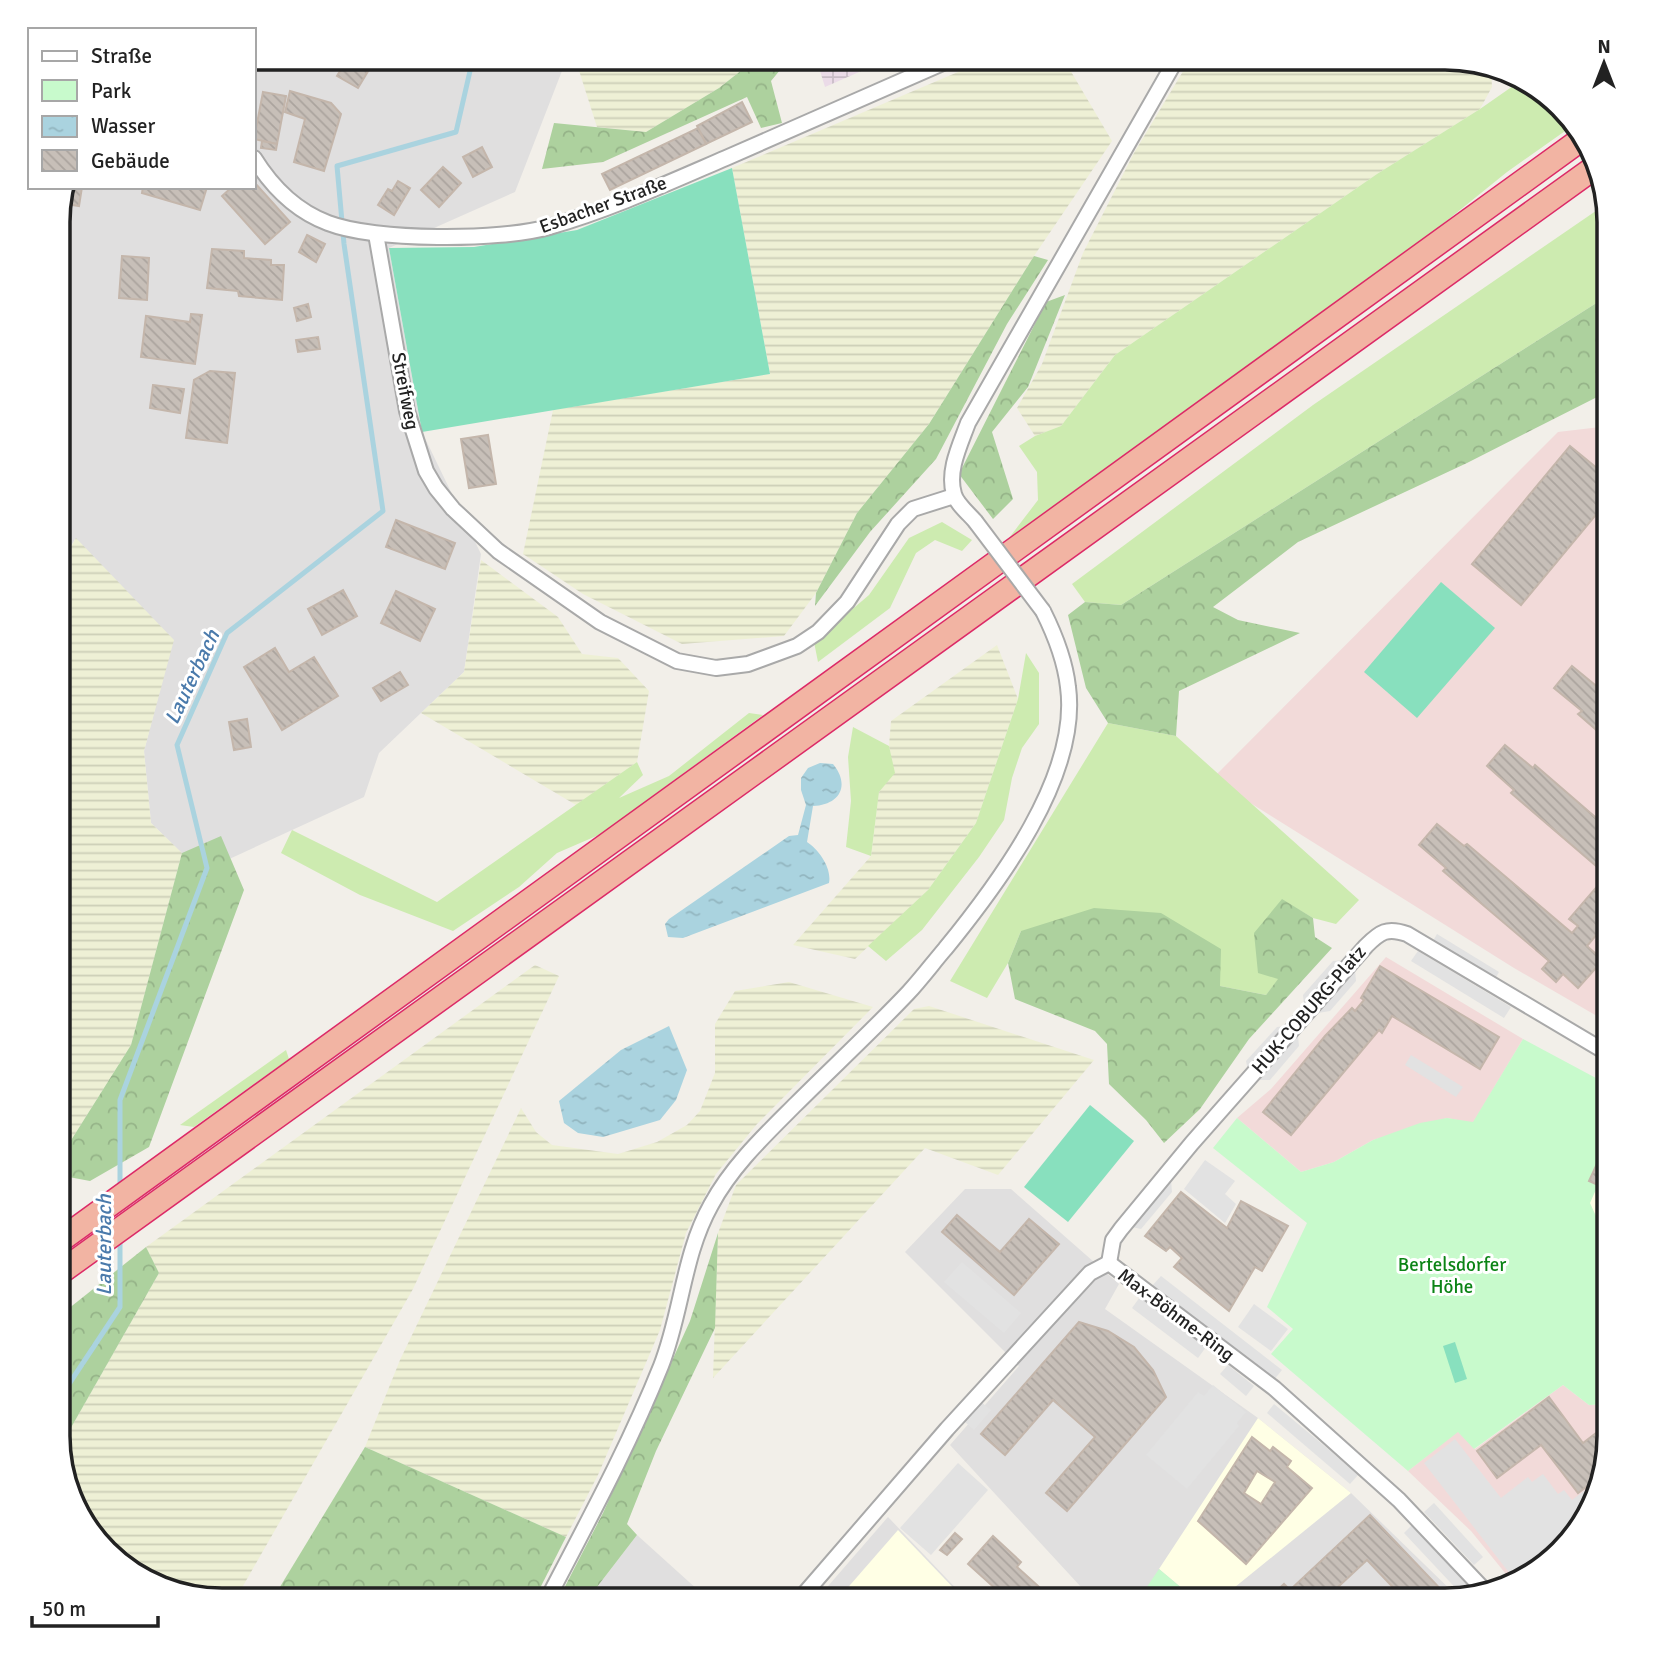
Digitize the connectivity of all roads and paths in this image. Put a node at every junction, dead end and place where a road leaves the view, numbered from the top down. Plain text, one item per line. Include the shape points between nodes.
1 (926, 70) edge
2 (1170, 70) edge
3 (1575, 144) edge
4 (256, 161) edge
5 (1588, 172) edge
6 (376, 234) junction
7 (954, 496) junction
8 (1597, 1047) edge
9 (70, 1233) edge
10 (1109, 1264) junction
11 (70, 1265) edge
12 (1479, 1584) edge
13 (553, 1588) edge
14 (809, 1588) edge

1 - 6 street, Esbacher Straße via 594,213 547,228 483,236
2 - 7 street via 968,423 954,460
3 - 9 highway
4 - 6 street, Esbacher Straße via 294,205 329,223
5 - 11 highway
6 - 7 street, Streifweg via 407,411 436,488 498,551 600,622 677,662 716,668 748,664 797,646 847,603 898,524 913,509
7 - 13 street, bridge via 1043,611 1058,640 1069,689 1061,758 1052,786 995,885 909,992 766,1133 727,1178 697,1233 662,1364 607,1486
8 - 10 street, HUK-COBURG-Platz via 1406,934 1388,930 1376,935 1192,1143 1113,1240
10 - 12 street, Max-Böhme-Ring via 1274,1388 1399,1500
10 - 14 street, Max-Böhme-Ring via 1090,1273

